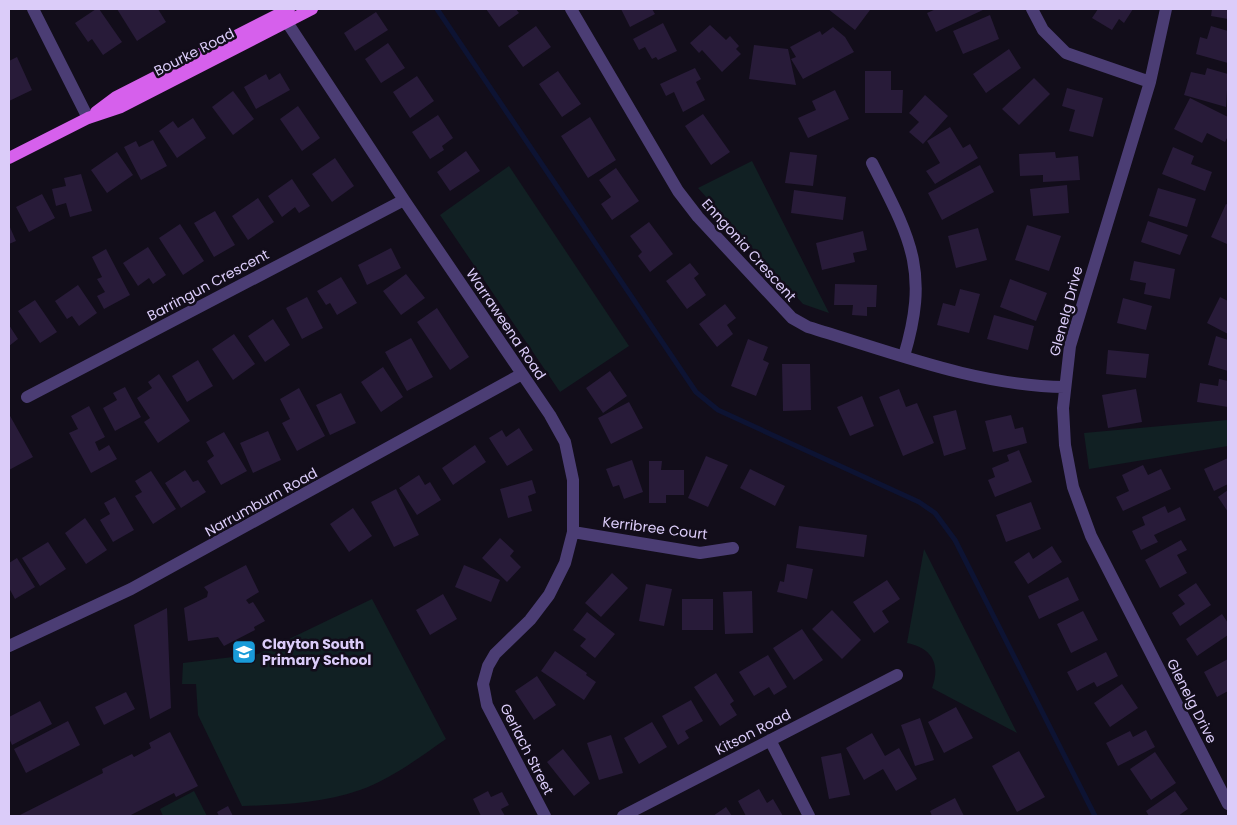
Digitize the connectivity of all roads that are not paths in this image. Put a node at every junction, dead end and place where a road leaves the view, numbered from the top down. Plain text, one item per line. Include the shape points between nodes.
1 (33, 9) edge
2 (312, 9) edge
3 (571, 9) edge
4 (1032, 9) edge
5 (1166, 9) edge
6 (291, 13) edge
7 (1150, 82) junction
8 (88, 118) junction
9 (9, 158) edge
10 (872, 163) dead end
11 (404, 200) junction
12 (904, 356) junction
13 (522, 374) junction
14 (1065, 387) junction
15 (27, 397) dead end
16 (572, 532) junction
17 (733, 548) dead end
18 (9, 646) edge
19 (488, 666) joint
20 (896, 675) dead end
21 (770, 740) junction
22 (1228, 804) edge
23 (545, 816) edge
24 (623, 816) edge
25 (810, 816) edge

1 - 8 street
2 - 6 main road, Bourke Road
3 - 12 street, Enngonia Crescent via 678,191 783,310 808,327
4 - 7 street via 1043,30 1066,52
5 - 7 street, Glenelg Drive
6 - 8 main road, Bourke Road via 116,97
6 - 11 street, Warraweena Road
7 - 14 street, Glenelg Drive via 1074,328
8 - 9 main road, Bourke Road
10 - 12 street via 906,233 915,268 915,314
11 - 13 street, Warraweena Road
11 - 15 street, Barringun Crescent
12 - 14 street, Enngonia Crescent via 991,380
13 - 16 street, Warraweena Road via 565,442 573,480
13 - 18 street, Narrumburn Road via 131,589
14 - 22 street, Glenelg Drive via 1063,408 1067,465 1081,514
16 - 17 street, Kerribree Court via 700,553
16 - 19 street, Warraweena Road via 565,563 549,595 530,620 495,654
19 - 23 street, Gerlach Street via 483,684 487,705
20 - 21 street, Kitson Road
21 - 24 street, Kitson Road
21 - 25 street

